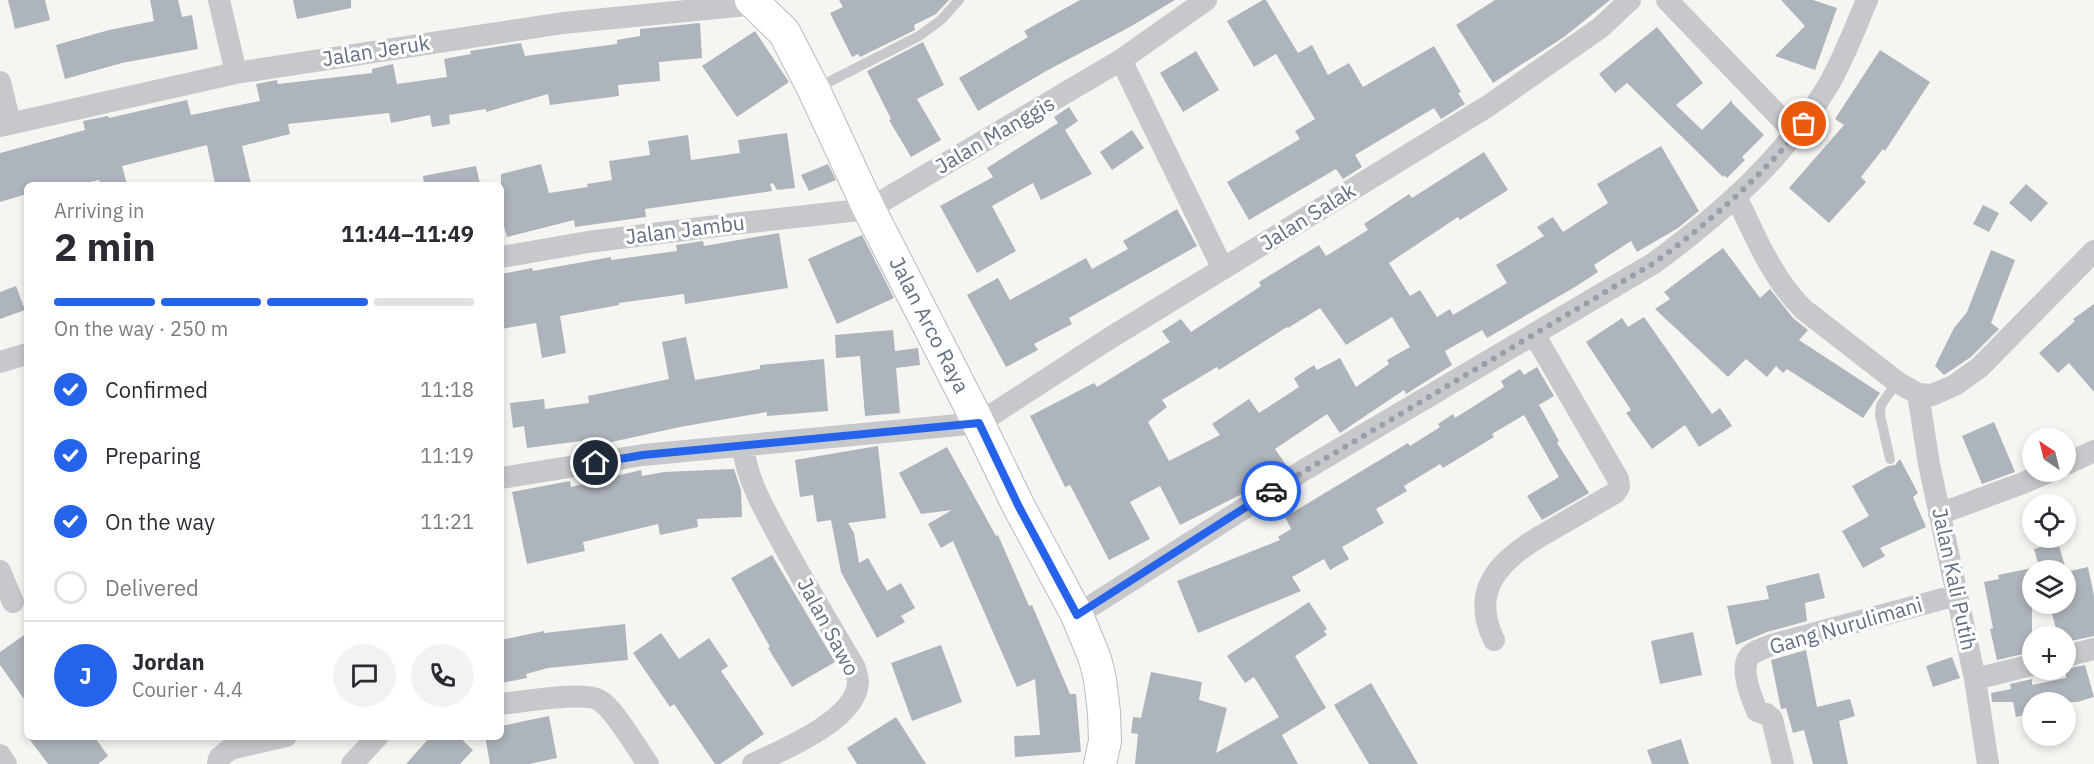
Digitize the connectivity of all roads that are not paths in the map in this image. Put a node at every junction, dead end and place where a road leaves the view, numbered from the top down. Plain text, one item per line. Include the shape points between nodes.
1 (219, 0) edge
2 (959, 0) edge
3 (1206, 0) edge
4 (1630, 0) edge
5 (1667, 0) edge
6 (1867, 0) edge
7 (754, 2) edge
8 (1121, 60) junction
9 (236, 73) junction
10 (0, 82) edge
11 (814, 90) junction
12 (5, 124) edge
13 (1796, 134) junction
14 (1737, 196) junction
15 (869, 209) junction
16 (2094, 251) edge
17 (504, 256) edge
18 (1223, 269) junction
19 (1534, 334) junction
20 (24, 355) edge
21 (0, 362) edge
22 (1897, 382) junction
23 (1918, 394) junction
24 (979, 423) junction
25 (743, 446) junction
26 (2094, 451) edge
27 (1890, 459) dead end
28 (2076, 459) edge
29 (504, 478) edge
30 (2023, 482) edge
31 (1940, 514) junction
32 (0, 571) edge
33 (1957, 595) junction
34 (13, 602) edge
35 (1077, 615) junction
36 (1494, 640) dead end
37 (2094, 649) edge
38 (2076, 654) edge
39 (2022, 668) edge
40 (1975, 680) junction
41 (504, 704) edge
42 (269, 740) edge
43 (374, 740) edge
44 (0, 755) edge
45 (6, 764) edge
46 (219, 764) edge
47 (352, 764) edge
48 (648, 764) edge
49 (753, 764) edge
50 (1100, 764) edge
51 (1783, 764) edge
52 (1988, 764) edge

1 - 9 street
2 - 11 lane via 920,36
3 - 8 street, Jalan Manggis
4 - 18 street, Jalan Salak via 1600,28 1488,106
5 - 13 street
6 - 13 street via 1830,81
7 - 9 street, Jalan Jeruk via 563,22
7 - 11 main road, Jalan Arco Raya via 784,32
8 - 15 street, Jalan Manggis
8 - 18 street
9 - 12 street, Jalan Jeruk
10 - 12 street
11 - 15 main road, Jalan Arco Raya
13 - 14 street
14 - 19 street via 1654,263
14 - 22 street via 1770,266 1793,300
15 - 17 street, Jalan Jambu via 588,242
15 - 24 main road, Jalan Arco Raya
16 - 23 street via 1980,367 1964,380 1932,395
18 - 24 street, Jalan Salak
19 - 35 street via 1304,470
19 - 36 street via 1618,479 1619,488 1615,494 1521,547 1497,570 1485,607
20 - 21 street
22 - 23 street
22 - 27 lane via 1881,405 1880,415
23 - 31 street, Jalan Kali Putih
24 - 25 street
24 - 35 main road, Jalan Arco Raya
25 - 29 street via 643,455
25 - 49 street, Jalan Sawo via 745,466 756,491 855,668 858,683 846,708 832,721
26 - 28 street
30 - 31 street
31 - 33 street, Jalan Kali Putih
32 - 34 street
33 - 40 street, Jalan Kali Putih
33 - 51 street, Gang Nurulimani via 1771,645 1751,654 1746,663 1748,683 1757,711 1772,719
35 - 50 main road, Jalan Arco Raya via 1100,679 1104,712
37 - 38 street
39 - 40 street
40 - 52 street, Jalan Kali Putih
41 - 48 street via 587,696 599,700
42 - 46 street via 230,749 219,758
43 - 47 street
44 - 45 street

